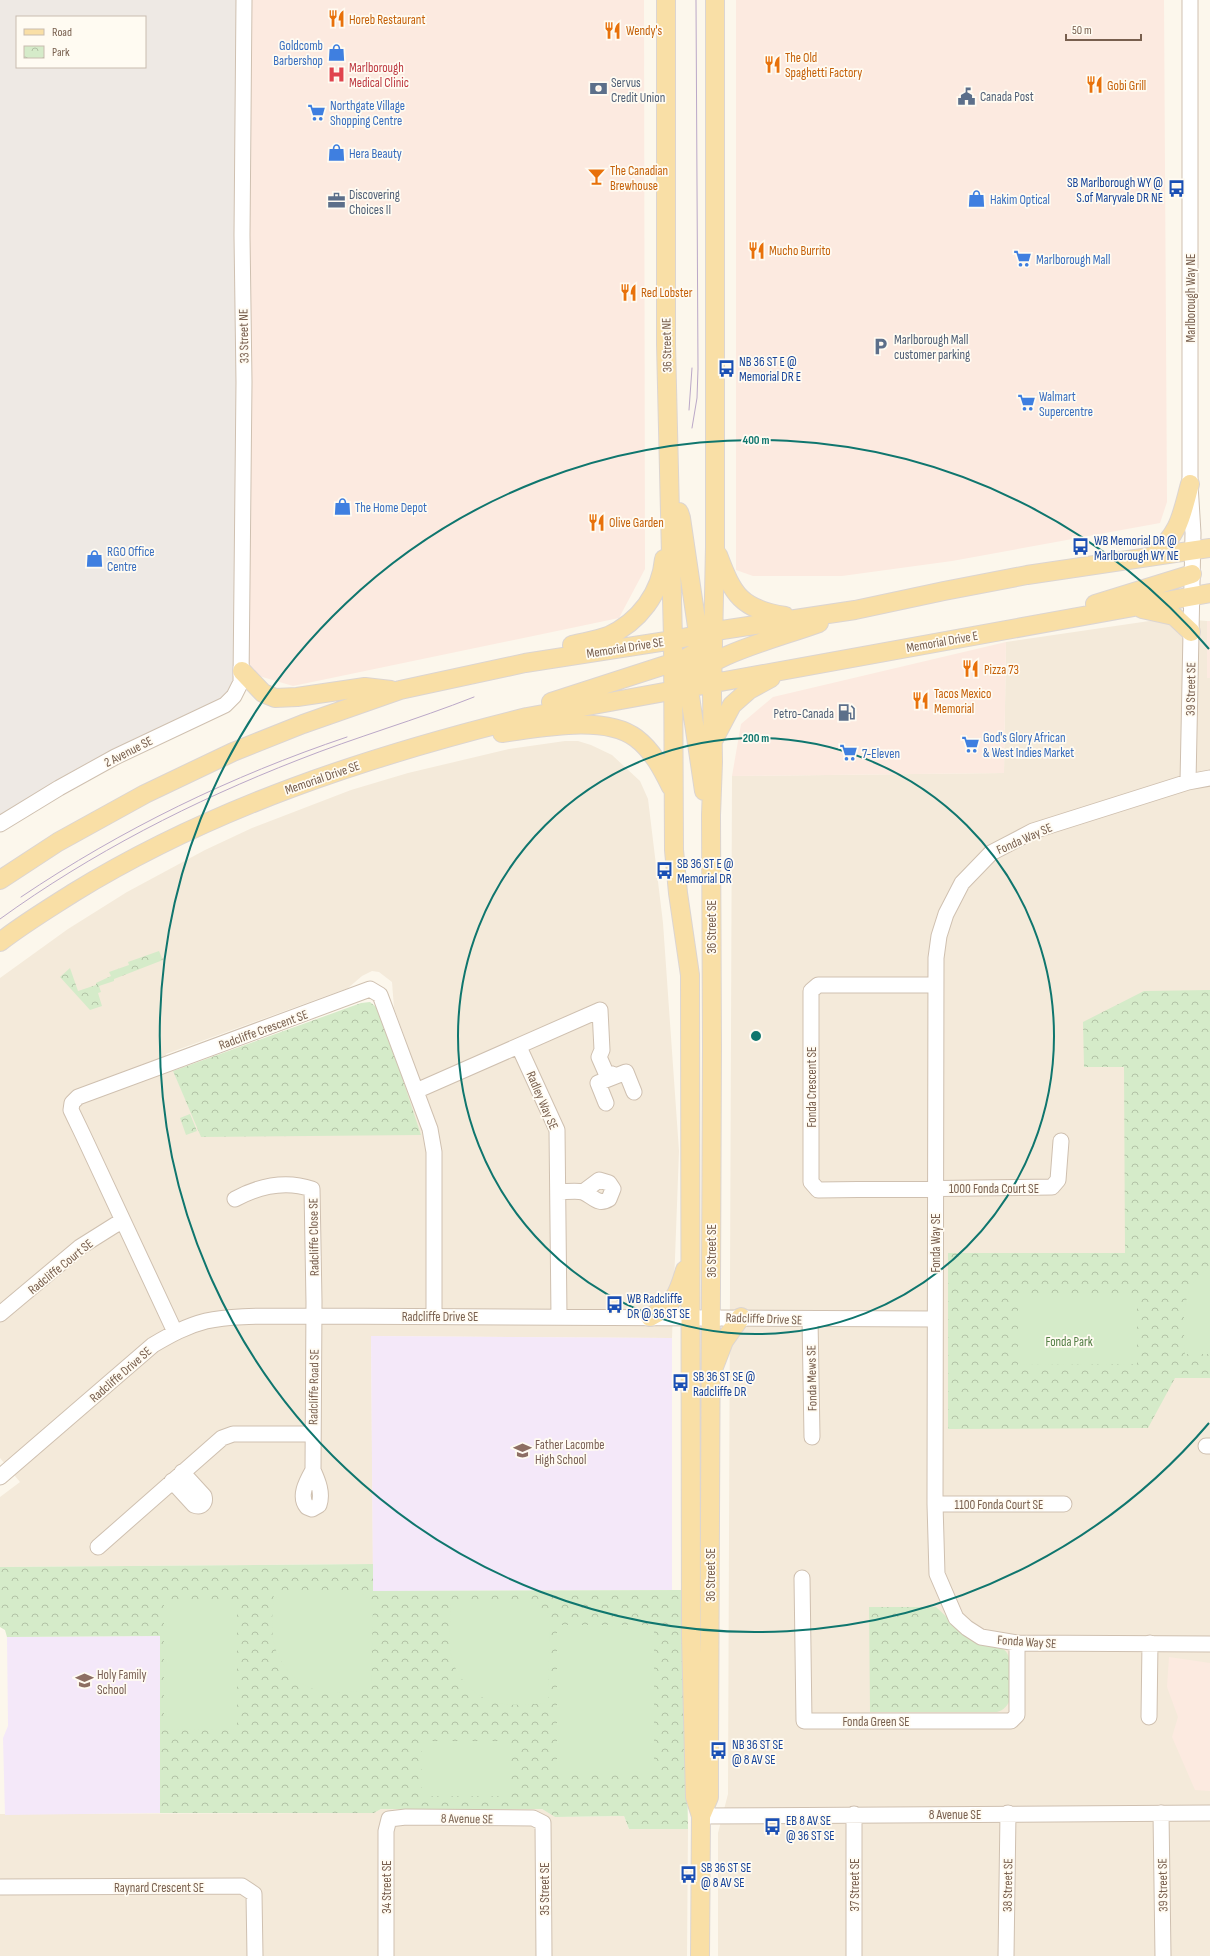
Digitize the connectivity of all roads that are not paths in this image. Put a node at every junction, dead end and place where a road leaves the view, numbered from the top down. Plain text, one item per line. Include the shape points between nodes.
1 (244, 0) edge
2 (715, 0) edge
3 (1190, 0) edge
4 (666, 2) edge
5 (1190, 484) junction
6 (670, 493) junction
7 (671, 519) junction
8 (715, 547) junction
9 (1210, 548) edge
10 (1192, 551) junction
11 (1154, 555) junction
12 (1192, 574) junction
13 (1210, 578) edge
14 (1210, 593) edge
15 (1191, 596) junction
16 (1134, 607) junction
17 (855, 610) junction
18 (798, 618) junction
19 (1022, 627) junction
20 (1191, 632) junction
21 (673, 640) junction
22 (706, 649) junction
23 (679, 661) junction
24 (526, 663) junction
25 (242, 671) junction
26 (782, 672) junction
27 (683, 684) junction
28 (713, 684) junction
29 (400, 690) junction
30 (527, 716) junction
31 (450, 736) junction
32 (713, 742) junction
33 (1210, 778) edge
34 (1188, 782) junction
35 (673, 790) junction
36 (711, 815) junction
37 (0, 824) edge
38 (0, 880) edge
39 (0, 942) edge
40 (935, 985) junction
41 (519, 1047) junction
42 (613, 1075) junction
43 (416, 1091) junction
44 (634, 1092) dead end
45 (606, 1103) dead end
46 (1060, 1141) dead end
47 (936, 1188) junction
48 (558, 1192) junction
49 (583, 1192) dead end
50 (235, 1199) dead end
51 (123, 1222) junction
52 (691, 1252) junction
53 (0, 1314) edge
54 (314, 1316) junction
55 (434, 1316) junction
56 (559, 1316) junction
57 (650, 1317) junction
58 (691, 1317) junction
59 (710, 1317) junction
60 (741, 1317) junction
61 (935, 1319) junction
62 (810, 1320) junction
63 (175, 1332) junction
64 (710, 1378) junction
65 (313, 1434) junction
66 (812, 1437) dead end
67 (313, 1470) dead end
68 (0, 1478) edge
69 (935, 1504) junction
70 (1064, 1504) dead end
71 (98, 1547) dead end
72 (802, 1578) dead end
73 (1017, 1643) junction
74 (1150, 1643) junction
75 (1210, 1644) edge
76 (1149, 1717) dead end
77 (1161, 1813) junction
78 (1210, 1813) edge
79 (854, 1814) junction
80 (1008, 1814) junction
81 (700, 1816) junction
82 (390, 1819) joint
83 (543, 1823) joint
84 (0, 1887) edge
85 (255, 1956) edge
86 (386, 1956) edge
87 (544, 1956) edge
88 (700, 1956) edge
89 (854, 1956) edge
90 (1006, 1956) edge
91 (1163, 1956) edge

1 - 25 street, 33 Street NE
2 - 8 main road
3 - 5 street, Marlborough Way NE
4 - 6 main road, 36 Street NE via 666,344
5 - 10 street, Marlborough Way NE
5 - 11 main road via 1175,532
6 - 7 main road, 36 Street NE
6 - 22 main road via 681,518
7 - 21 main road, 36 Street NE
7 - 24 main road via 658,587 642,612 608,636 553,650
8 - 18 main road via 732,588 744,602 757,610
8 - 22 main road
9 - 10 main road
10 - 11 main road
10 - 12 street, Marlborough Way NE
11 - 17 main road via 966,586
12 - 15 street, Marlborough Way NE
12 - 19 main road
13 - 15 main road
14 - 15 main road, Memorial Drive E
15 - 16 main road, Memorial Drive E
15 - 20 street, 39 Street SE
16 - 19 main road, Memorial Drive E
16 - 20 main road via 1174,616
17 - 18 main road
17 - 22 main road
18 - 22 main road
19 - 26 main road, Memorial Drive E
20 - 34 street, 39 Street SE
21 - 22 main road
21 - 23 main road
21 - 24 main road, Memorial Drive SE
22 - 23 main road
22 - 27 main road
22 - 28 main road
23 - 27 main road
23 - 30 main road via 542,705
24 - 29 main road, Memorial Drive SE
25 - 29 main road via 264,693 275,698 365,687
25 - 37 street, 2 Avenue SE via 238,691 225,705 115,757
26 - 28 main road, Memorial Drive E
26 - 32 main road via 749,690 732,705
27 - 28 main road, Memorial Drive E
27 - 30 main road, Memorial Drive SE
27 - 35 main road, 36 Street SE
27 - 36 main road via 704,794
28 - 32 main road, 36 Street SE
29 - 38 main road, Memorial Drive SE via 303,724 226,755 145,794 72,834
30 - 31 main road, Memorial Drive SE
31 - 35 main road via 469,738 560,726 594,725 620,730 636,738 657,761
31 - 39 main road, Memorial Drive SE via 315,779 215,818 116,867 22,925
32 - 36 main road, 36 Street SE
33 - 34 street, Fonda Way SE
34 - 40 street, Fonda Way SE via 1033,831 991,853 962,883 946,914 939,936
35 - 52 main road, 36 Street SE via 674,850 690,976
36 - 59 main road, 36 Street SE
40 - 47 street, Fonda Way SE
40 - 47 street, Fonda Crescent SE via 818,985 811,991 811,1182 818,1190
41 - 42 street via 600,1010 602,1050 608,1054 614,1069
41 - 43 street
41 - 48 street, Radley Way SE via 557,1130
42 - 44 street via 626,1072
42 - 45 street via 598,1083
43 - 51 street, Radcliffe Crescent SE via 380,995 370,989 78,1097 72,1103 71,1110
43 - 55 street, Radcliffe Crescent SE via 430,1129 434,1152
46 - 47 street, 1000 Fonda Court SE via 1058,1180 1052,1188
47 - 61 street, Fonda Way SE
48 - 49 street
48 - 56 street, Radley Way SE
50 - 54 street, Radcliffe Close SE via 266,1186 300,1185 312,1189
51 - 53 street, Radcliffe Court SE via 80,1247
51 - 63 street, Radcliffe Crescent SE
52 - 57 main road via 675,1299
52 - 58 main road, 36 Street SE
54 - 55 street, Radcliffe Drive SE
54 - 63 street, Radcliffe Drive SE via 245,1317 207,1321
54 - 65 street, Radcliffe Road SE
55 - 56 street, Radcliffe Drive SE
56 - 57 street, Radcliffe Drive SE
57 - 58 street, Radcliffe Drive SE
58 - 59 street, Radcliffe Drive SE
58 - 81 main road, 36 Street SE via 691,1636 695,1797
59 - 60 street, Radcliffe Drive SE
59 - 64 main road, 36 Street SE
60 - 62 street, Radcliffe Drive SE
60 - 64 main road via 724,1341
61 - 62 street, Radcliffe Drive SE
61 - 69 street, Fonda Way SE
62 - 66 street, Fonda Mews SE
63 - 68 street, Radcliffe Drive SE via 153,1345
64 - 81 main road, 36 Street SE via 709,1797
65 - 67 street
65 - 71 street, Radcliffe Road SE via 233,1434 222,1438
69 - 70 street, 1100 Fonda Court SE
69 - 73 street, Fonda Way SE via 937,1574 956,1618 981,1637
72 - 73 street, Fonda Green SE via 804,1721 1011,1721 1017,1715
73 - 74 street, Fonda Way SE
74 - 75 street, Fonda Way SE
74 - 76 street
77 - 78 street, 8 Avenue SE
77 - 80 street, 8 Avenue SE
77 - 91 street, 39 Street SE
79 - 80 street, 8 Avenue SE
79 - 81 street, 8 Avenue SE
79 - 89 street, 37 Street SE
80 - 90 street, 38 Street SE
81 - 88 main road, 36 Street SE
82 - 83 street, 8 Avenue SE via 533,1818
82 - 86 street, 34 Street SE via 386,1831
83 - 87 street, 35 Street SE
84 - 85 street, Raynard Crescent SE via 242,1886 254,1894

